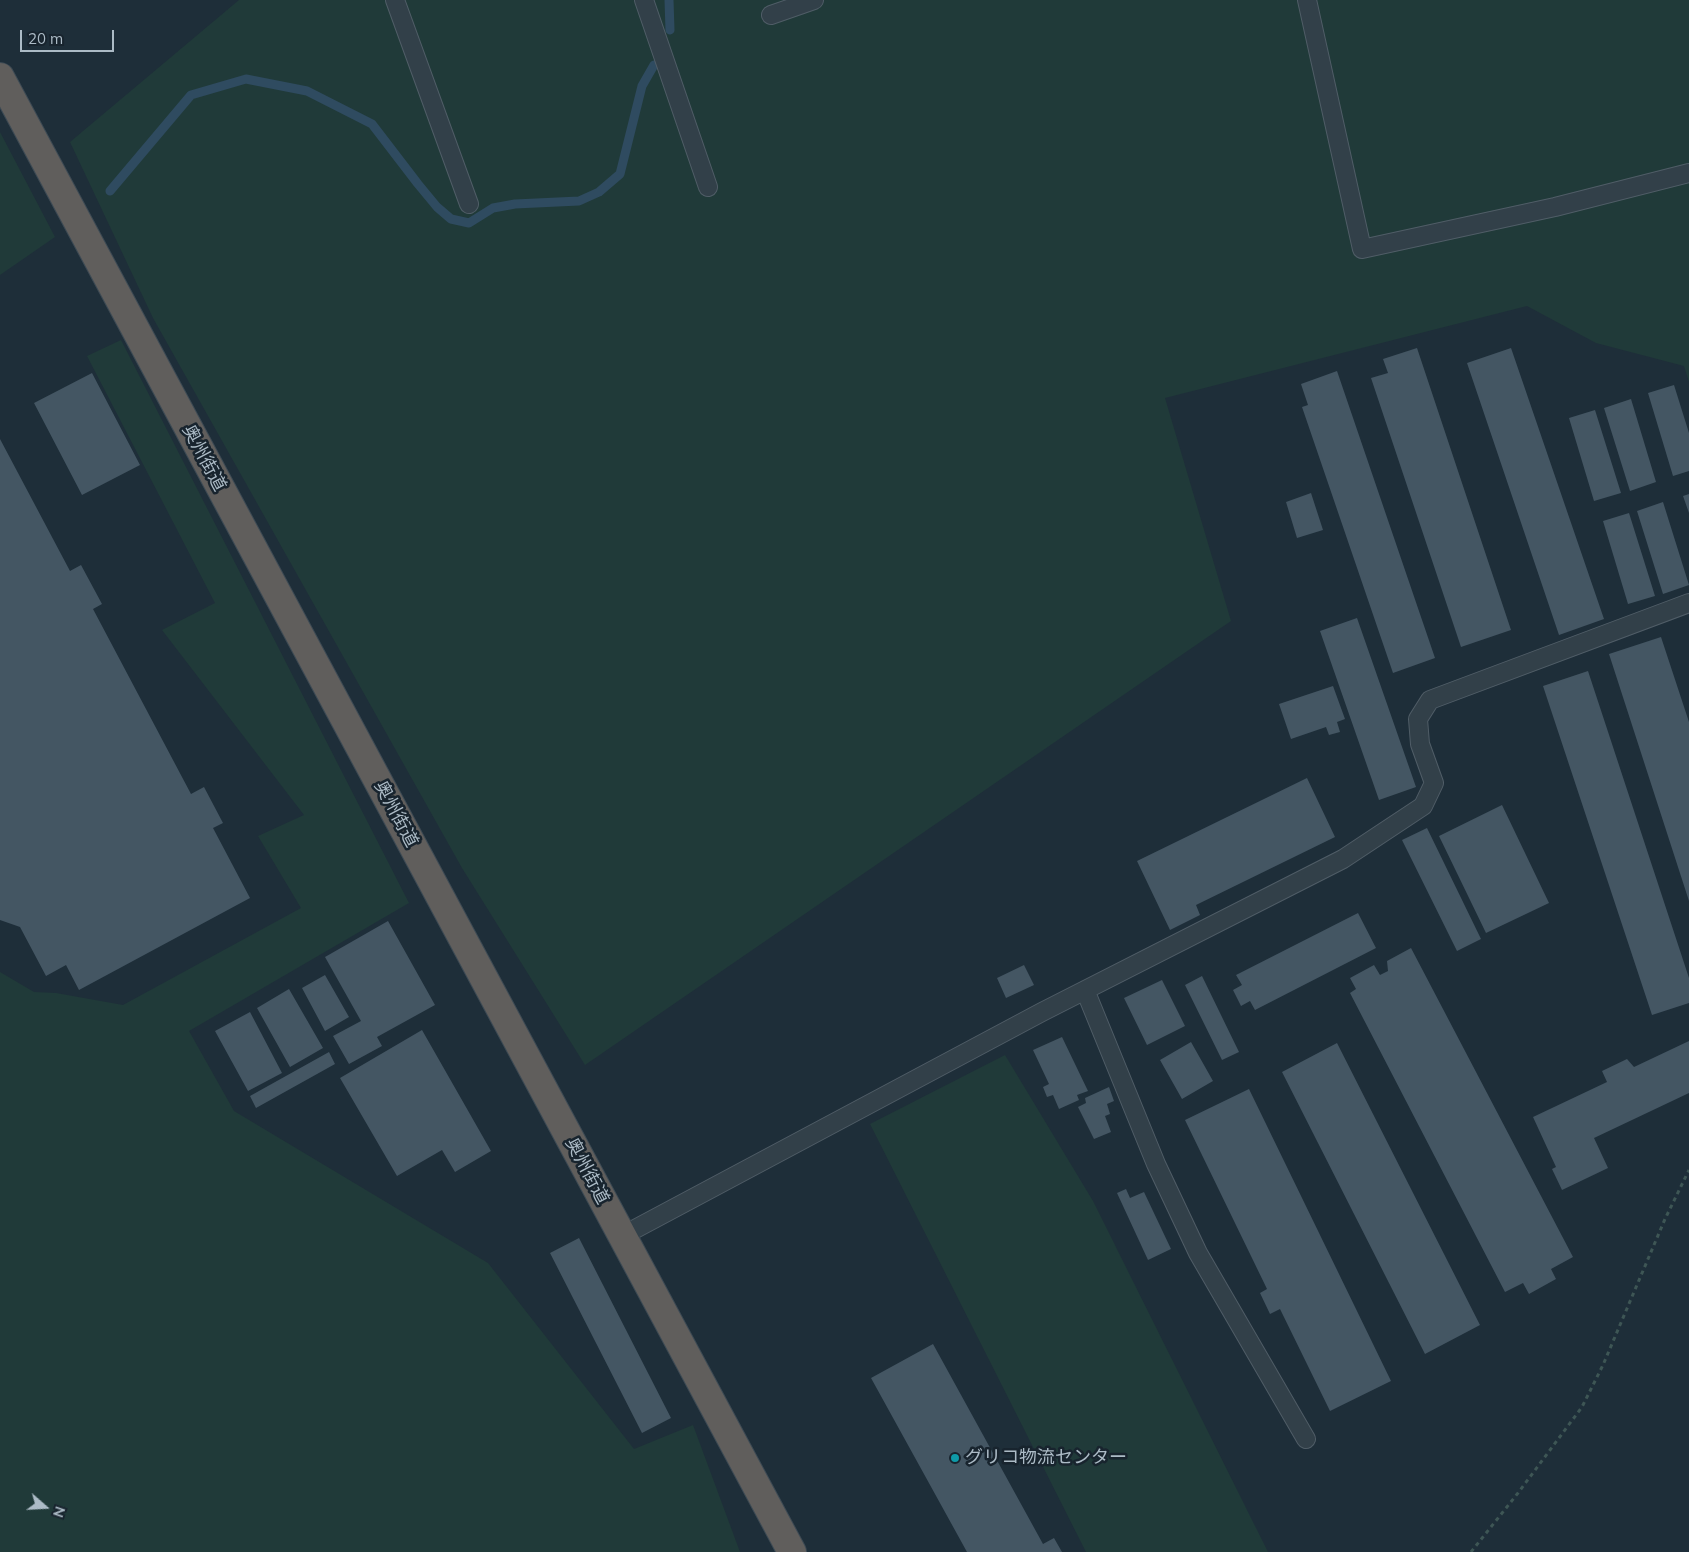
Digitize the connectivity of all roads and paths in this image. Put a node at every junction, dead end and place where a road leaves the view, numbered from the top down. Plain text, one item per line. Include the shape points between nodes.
1 (395, 0) edge
2 (644, 0) edge
3 (814, 0) edge
4 (1307, 0) edge
5 (771, 15) dead end
6 (0, 77) edge
7 (1689, 173) edge
8 (708, 186) dead end
9 (469, 204) dead end
10 (1689, 603) edge
11 (1085, 990) junction
12 (1689, 1170) edge
13 (622, 1236) junction
14 (1306, 1439) dead end
15 (792, 1552) edge
16 (1471, 1552) edge

1 - 9 lane
2 - 8 lane
3 - 5 lane
4 - 7 lane via 1362,249 1555,207
6 - 13 highway, 奥州街道
10 - 11 lane via 1430,700 1418,719 1420,744 1434,783 1423,806 1343,859
11 - 13 lane
11 - 14 lane via 1156,1164 1198,1253
12 - 16 path via 1582,1407
13 - 15 highway, 奥州街道

